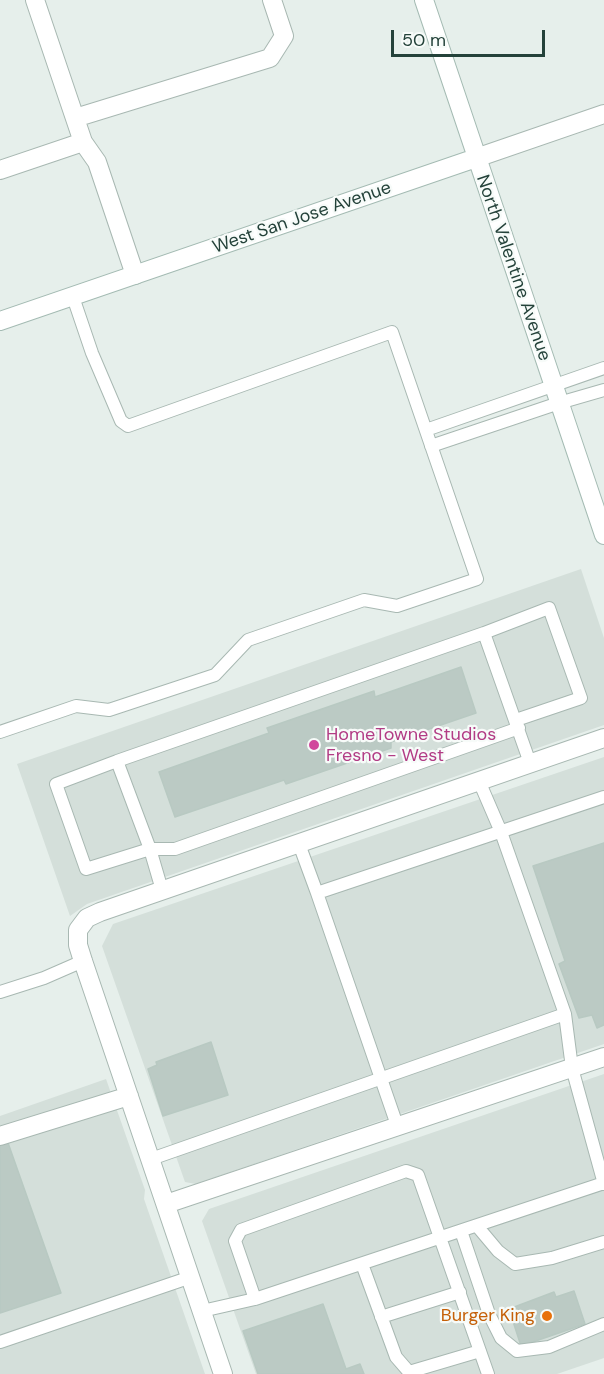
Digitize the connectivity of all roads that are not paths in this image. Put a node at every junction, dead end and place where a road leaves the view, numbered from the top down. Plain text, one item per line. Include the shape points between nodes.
1 (35, 0) edge
2 (272, 0) edge
3 (424, 0) edge
4 (604, 114) edge
5 (75, 118) junction
6 (83, 142) junction
7 (476, 158) junction
8 (0, 170) edge
9 (135, 275) junction
10 (73, 297) junction
11 (0, 321) edge
12 (604, 368) edge
13 (604, 390) edge
14 (556, 394) junction
15 (426, 430) junction
16 (431, 446) junction
17 (604, 535) edge
18 (484, 633) junction
19 (518, 724) junction
20 (0, 732) edge
21 (604, 738) edge
22 (117, 761) junction
23 (530, 763) junction
24 (479, 781) junction
25 (604, 797) edge
26 (501, 832) junction
27 (300, 844) junction
28 (150, 849) junction
29 (162, 890) junction
30 (317, 893) junction
31 (83, 961) junction
32 (0, 992) edge
33 (565, 1014) junction
34 (604, 1057) edge
35 (572, 1068) junction
36 (382, 1078) junction
37 (129, 1096) junction
38 (398, 1128) junction
39 (0, 1136) edge
40 (151, 1159) junction
41 (604, 1183) edge
42 (166, 1204) junction
43 (477, 1226) junction
44 (461, 1231) junction
45 (441, 1238) junction
46 (604, 1242) edge
47 (362, 1264) junction
48 (190, 1277) junction
49 (460, 1292) junction
50 (255, 1299) junction
51 (202, 1311) junction
52 (381, 1317) junction
53 (604, 1324) edge
54 (0, 1342) edge
55 (480, 1351) junction
56 (223, 1374) edge
57 (488, 1374) edge

1 - 5 street
2 - 5 street via 284,36 270,58
3 - 7 street, North Valentine Avenue
4 - 7 street, West San Jose Avenue
5 - 6 street
6 - 8 street
6 - 9 street via 97,162
7 - 9 street, West San Jose Avenue
7 - 14 street, North Valentine Avenue
9 - 10 street, West San Jose Avenue
10 - 11 street, West San Jose Avenue
10 - 15 lane via 92,353 121,421 128,426 392,332
12 - 14 lane
13 - 14 lane
14 - 15 lane
14 - 16 lane
14 - 17 street, North Valentine Avenue
15 - 16 lane
16 - 20 lane via 477,579 397,606 364,600 248,640 215,675 109,710 76,706
18 - 19 lane
18 - 19 lane via 549,608 581,698
18 - 22 lane
19 - 23 lane
19 - 28 lane via 175,849
21 - 23 street
22 - 28 lane
22 - 28 lane via 56,784 86,869
23 - 24 street
24 - 26 lane
24 - 27 street
25 - 26 lane
26 - 30 lane
26 - 33 lane
27 - 29 street
27 - 30 lane
28 - 29 lane
29 - 31 street via 87,918 78,930
30 - 36 lane
31 - 32 lane
31 - 37 street
33 - 35 lane
33 - 36 lane
34 - 35 street
35 - 38 street
35 - 41 lane
36 - 38 lane
36 - 40 lane
37 - 39 street
37 - 40 street
38 - 42 street
40 - 42 street
41 - 43 lane
42 - 48 street
43 - 44 lane
43 - 46 lane via 515,1264 552,1258
44 - 45 lane
44 - 53 lane via 489,1314 501,1338 517,1351 549,1347
45 - 47 lane
45 - 49 lane
45 - 50 lane via 418,1175 406,1171 242,1230 235,1241
47 - 50 lane
47 - 52 lane
48 - 51 street
48 - 54 lane
49 - 52 lane
49 - 55 lane
50 - 51 lane
51 - 56 street
52 - 55 lane via 396,1357 409,1372
55 - 57 lane

